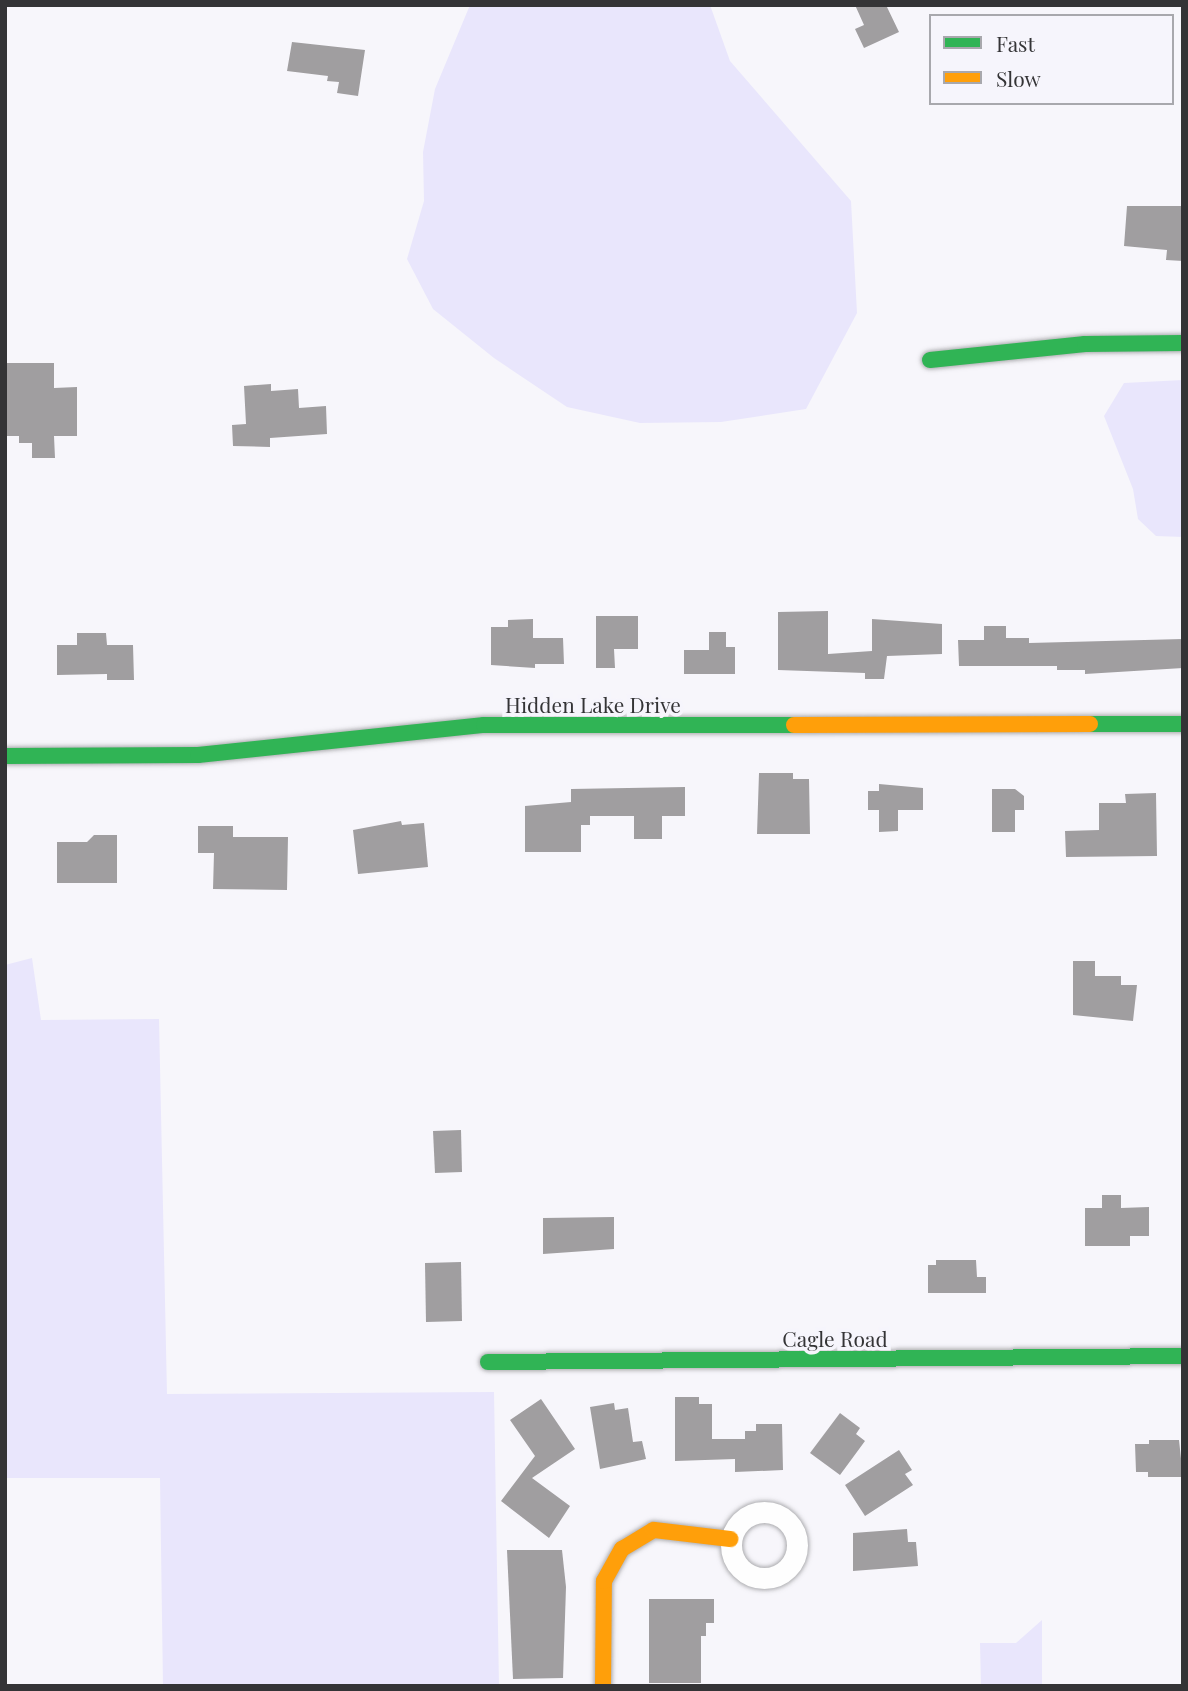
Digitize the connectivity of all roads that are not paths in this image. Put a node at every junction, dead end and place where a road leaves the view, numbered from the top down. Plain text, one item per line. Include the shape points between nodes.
1 (1183, 343) edge
2 (930, 360) dead end
3 (1183, 724) edge
4 (5, 756) edge
5 (1183, 1356) edge
6 (488, 1362) dead end
7 (730, 1539) dead end
8 (603, 1686) edge

1 - 2 street via 1085,344
3 - 4 street, Hidden Lake Drive via 484,725 198,755
5 - 6 street, Cagle Road
7 - 8 street via 654,1530 622,1549 604,1581

